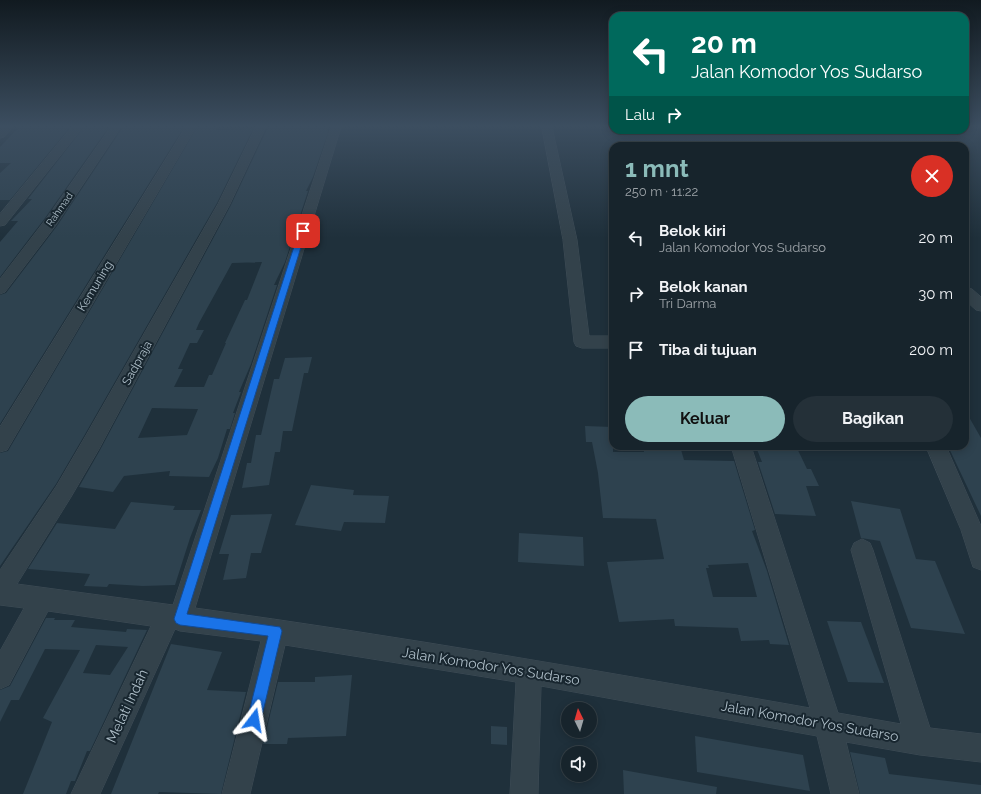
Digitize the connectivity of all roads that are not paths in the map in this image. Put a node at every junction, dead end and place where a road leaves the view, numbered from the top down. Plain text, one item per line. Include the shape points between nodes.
1 (48, 164) edge
2 (91, 164) edge
3 (169, 164) edge
4 (243, 164) edge
5 (324, 164) edge
6 (555, 164) edge
7 (0, 222) edge
8 (0, 289) edge
9 (969, 295) edge
10 (981, 307) edge
11 (969, 308) edge
12 (609, 342) edge
13 (0, 444) edge
14 (742, 450) edge
15 (938, 450) edge
16 (862, 550) dead end
17 (981, 560) edge
18 (0, 592) edge
19 (42, 598) junction
20 (174, 618) junction
21 (276, 631) junction
22 (529, 671) junction
23 (0, 676) edge
24 (828, 724) junction
25 (920, 741) junction
26 (981, 748) edge
27 (85, 794) edge
28 (236, 794) edge
29 (524, 794) edge
30 (845, 794) edge

1 - 7 street
2 - 8 street, Rahmad
3 - 13 street, Kemuning
4 - 18 street, Sadpraja via 224,204 92,443
5 - 20 street, Melati Indah
6 - 12 street via 570,240 582,342
9 - 10 street
10 - 11 street
14 - 24 street
15 - 17 street via 972,530
16 - 25 street
18 - 19 street, Jalan Komodor Yos Sudarso
19 - 20 street, Jalan Komodor Yos Sudarso
19 - 23 street
20 - 21 street, Jalan Komodor Yos Sudarso
20 - 27 street, Melati Indah
21 - 22 street, Jalan Komodor Yos Sudarso
21 - 28 street
22 - 24 street, Jalan Komodor Yos Sudarso
22 - 29 street
24 - 25 street, Jalan Komodor Yos Sudarso
24 - 30 street
25 - 26 street, Jalan Komodor Yos Sudarso

